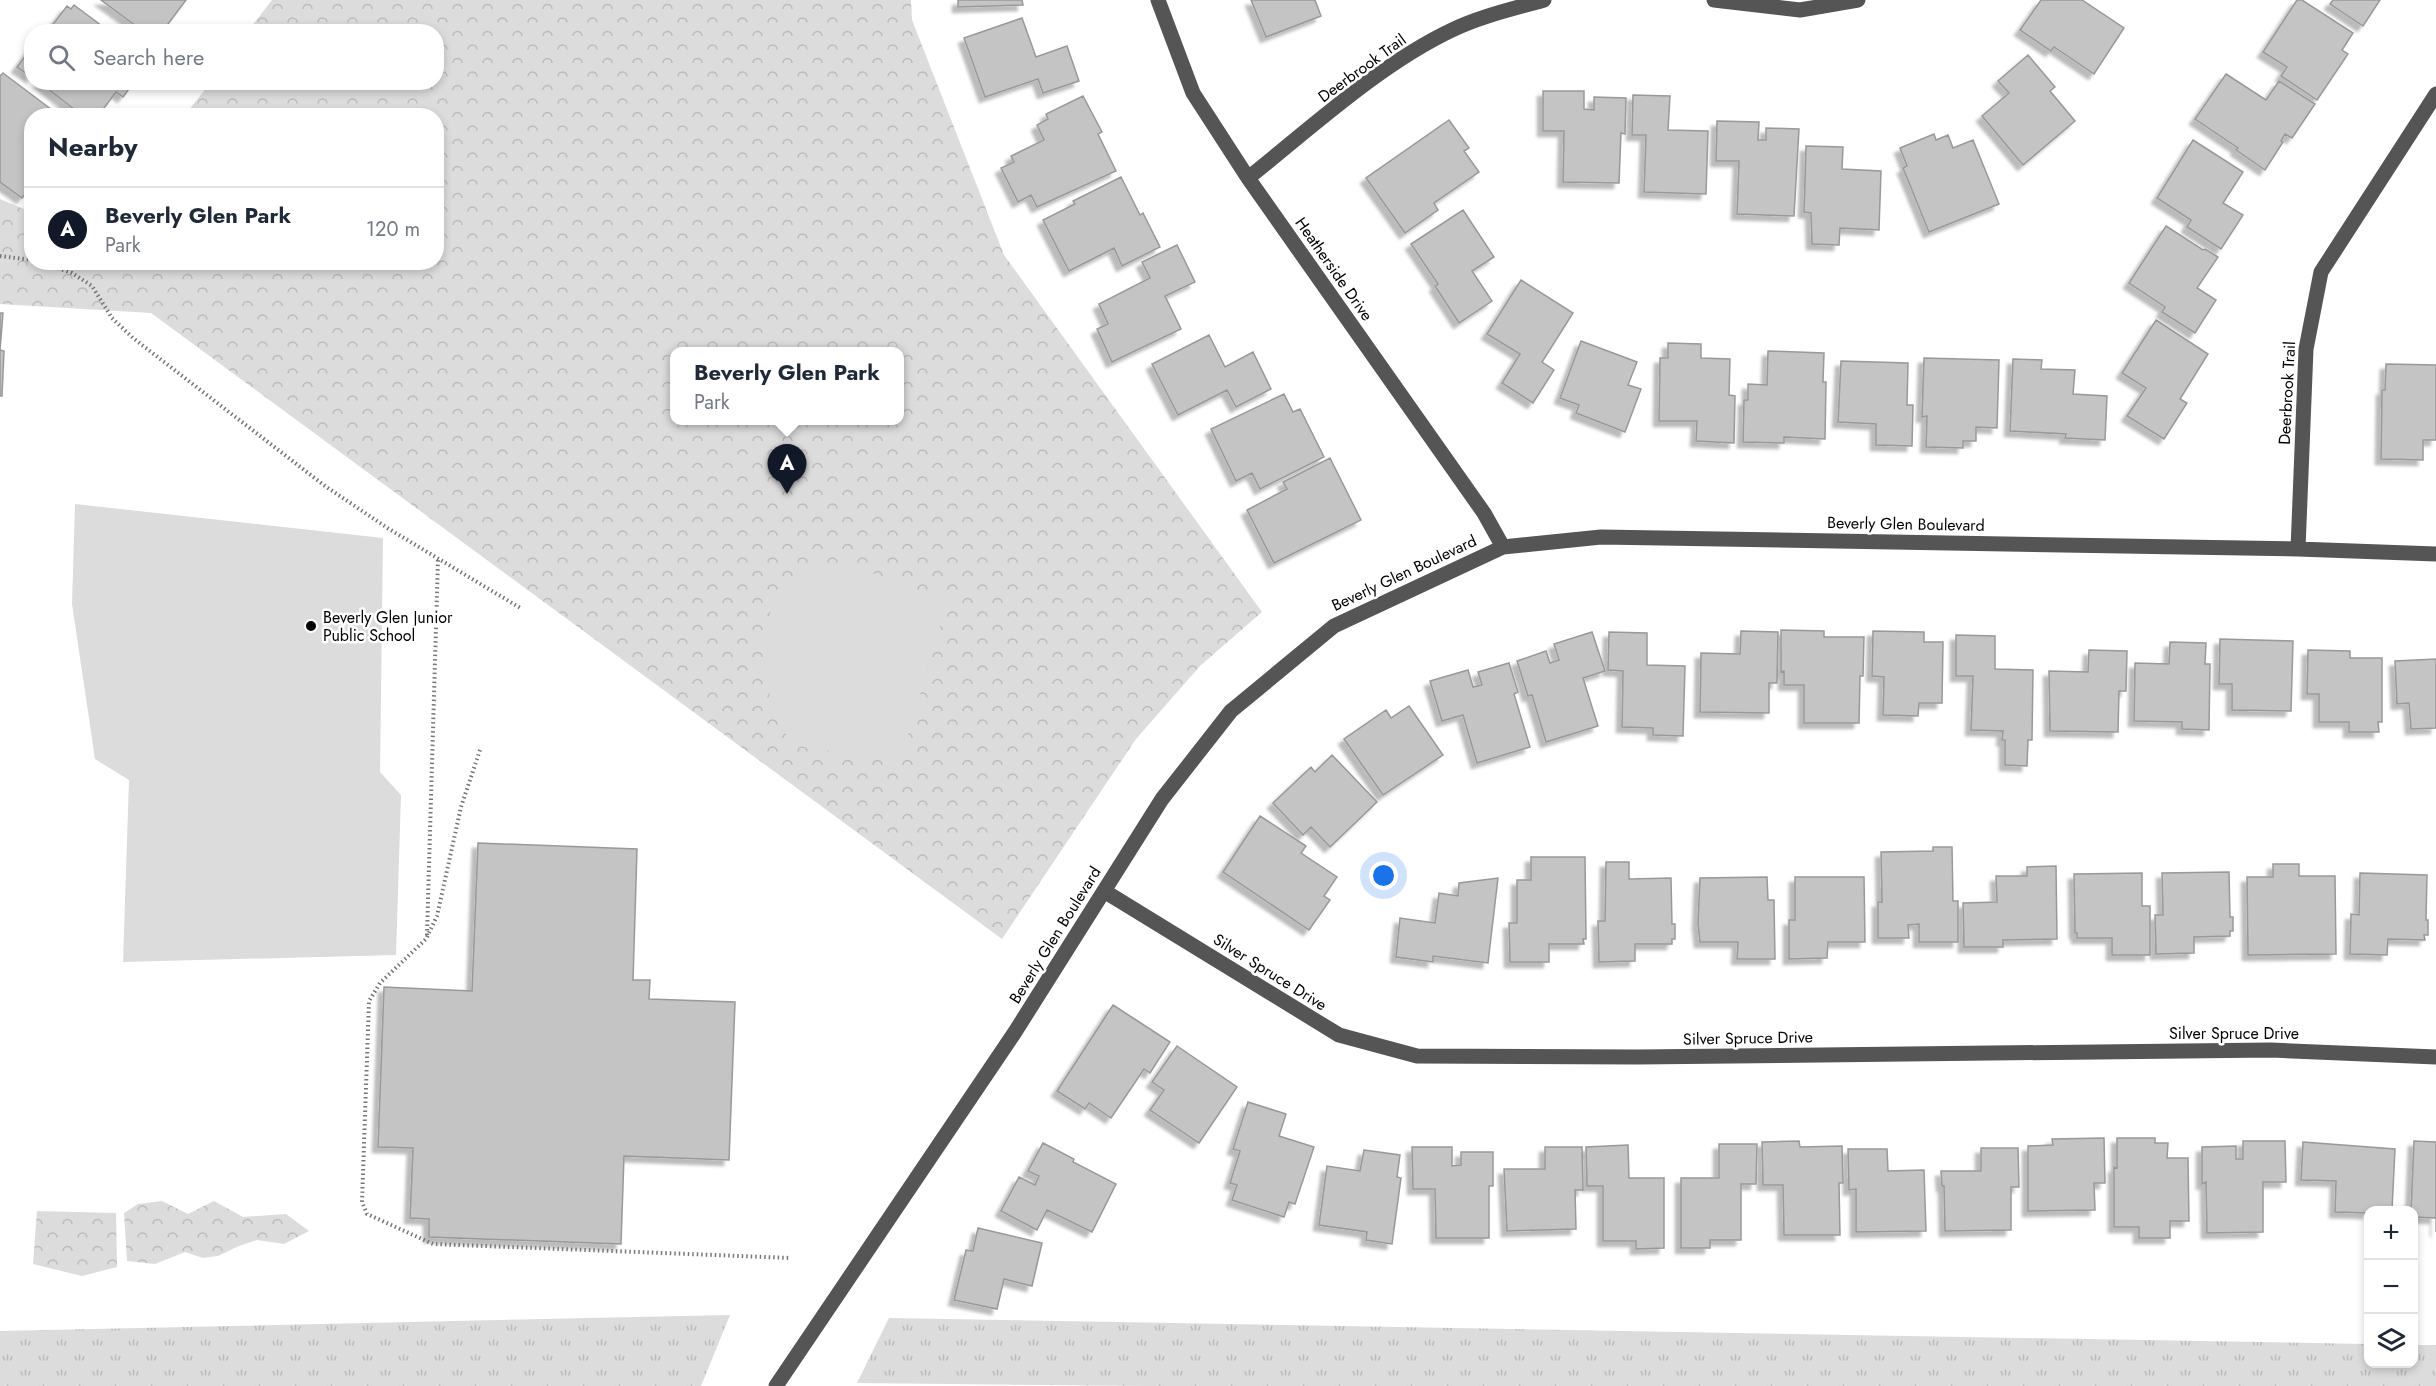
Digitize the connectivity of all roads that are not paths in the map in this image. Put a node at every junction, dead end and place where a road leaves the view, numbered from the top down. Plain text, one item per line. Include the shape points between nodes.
1 (1158, 0) edge
2 (1544, 0) edge
3 (1714, 0) edge
4 (1858, 0) edge
5 (2436, 94) edge
6 (1248, 178) junction
7 (1503, 547) junction
8 (2298, 549) junction
9 (2436, 554) edge
10 (1104, 891) junction
11 (2436, 1057) edge
12 (776, 1386) edge

1 - 6 street, Heatherside Drive via 1193,93
2 - 6 street, Deerbrook Trail via 1452,30 1395,63
3 - 4 street via 1800,10
5 - 8 street, Deerbrook Trail via 2321,272 2306,349
6 - 7 street, Heatherside Drive via 1484,513
7 - 8 street, Beverly Glen Boulevard via 1601,537
7 - 10 street, Beverly Glen Boulevard via 1334,626 1231,711 1162,799
8 - 9 street, Beverly Glen Boulevard
10 - 11 street, Silver Spruce Drive via 1339,1035 1417,1056 2271,1050
10 - 12 street, Beverly Glen Boulevard via 1015,1032

